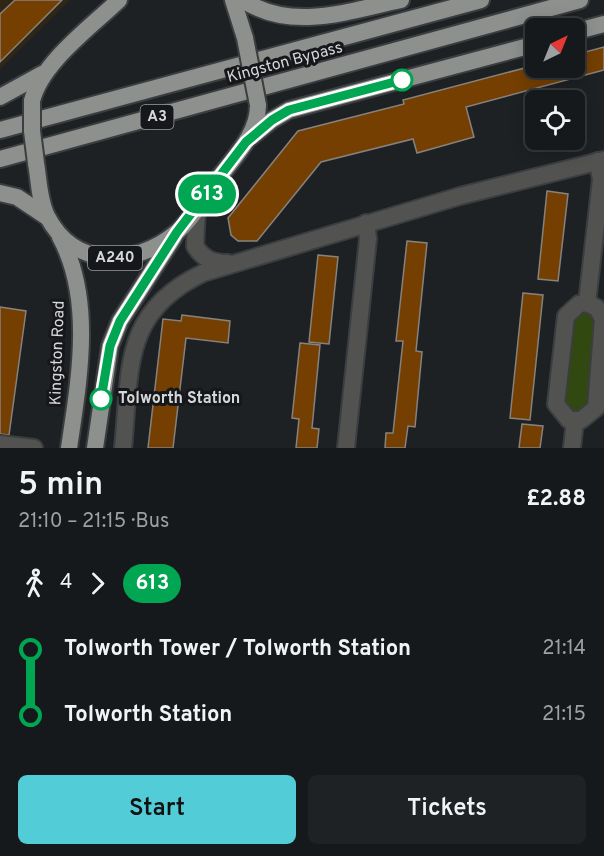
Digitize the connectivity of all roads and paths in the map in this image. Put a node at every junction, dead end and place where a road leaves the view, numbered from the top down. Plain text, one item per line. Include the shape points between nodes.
1 (119, 0) edge
2 (233, 0) edge
3 (243, 0) edge
4 (400, 0) edge
5 (481, 0) edge
6 (580, 0) edge
7 (604, 24) edge
8 (585, 30) edge
9 (525, 47) edge
10 (45, 72) junction
11 (0, 97) edge
12 (0, 130) edge
13 (246, 142) junction
14 (0, 159) edge
15 (601, 161) edge
16 (0, 193) edge
17 (197, 207) junction
18 (52, 222) junction
19 (366, 224) junction
20 (177, 232) junction
21 (235, 263) junction
22 (587, 303) junction
23 (575, 421) junction
24 (0, 444) edge
25 (34, 448) edge
26 (69, 448) edge
27 (95, 448) edge
28 (123, 448) edge
29 (346, 448) edge
30 (572, 448) edge

1 - 10 highway, A240
2 - 13 highway, A240, bridge via 258,105 258,116
3 - 4 highway via 300,18
5 - 12 highway, Kingston Bypass / A3
6 - 14 highway, Kingston Bypass / A3
7 - 8 highway
9 - 13 highway via 289,110
10 - 11 highway
10 - 18 highway, A240, bridge via 32,101 32,131 42,201
13 - 17 highway, A240
15 - 19 street via 492,187
15 - 22 street
16 - 18 highway via 17,197
17 - 20 highway, A240
17 - 21 street via 193,240 199,252 213,262
18 - 20 highway, A240 via 79,249 98,257 139,255
18 - 26 highway, Kingston Road / A240 via 71,258 78,283 78,383
19 - 21 street
19 - 29 street via 368,238
20 - 27 highway, A240 via 125,313 110,346
21 - 28 street via 203,273 171,291 140,328 131,364
22 - 23 street via 597,308 603,319 596,408
22 - 23 street via 579,304 566,316 557,396 560,411
23 - 30 street
24 - 25 street

